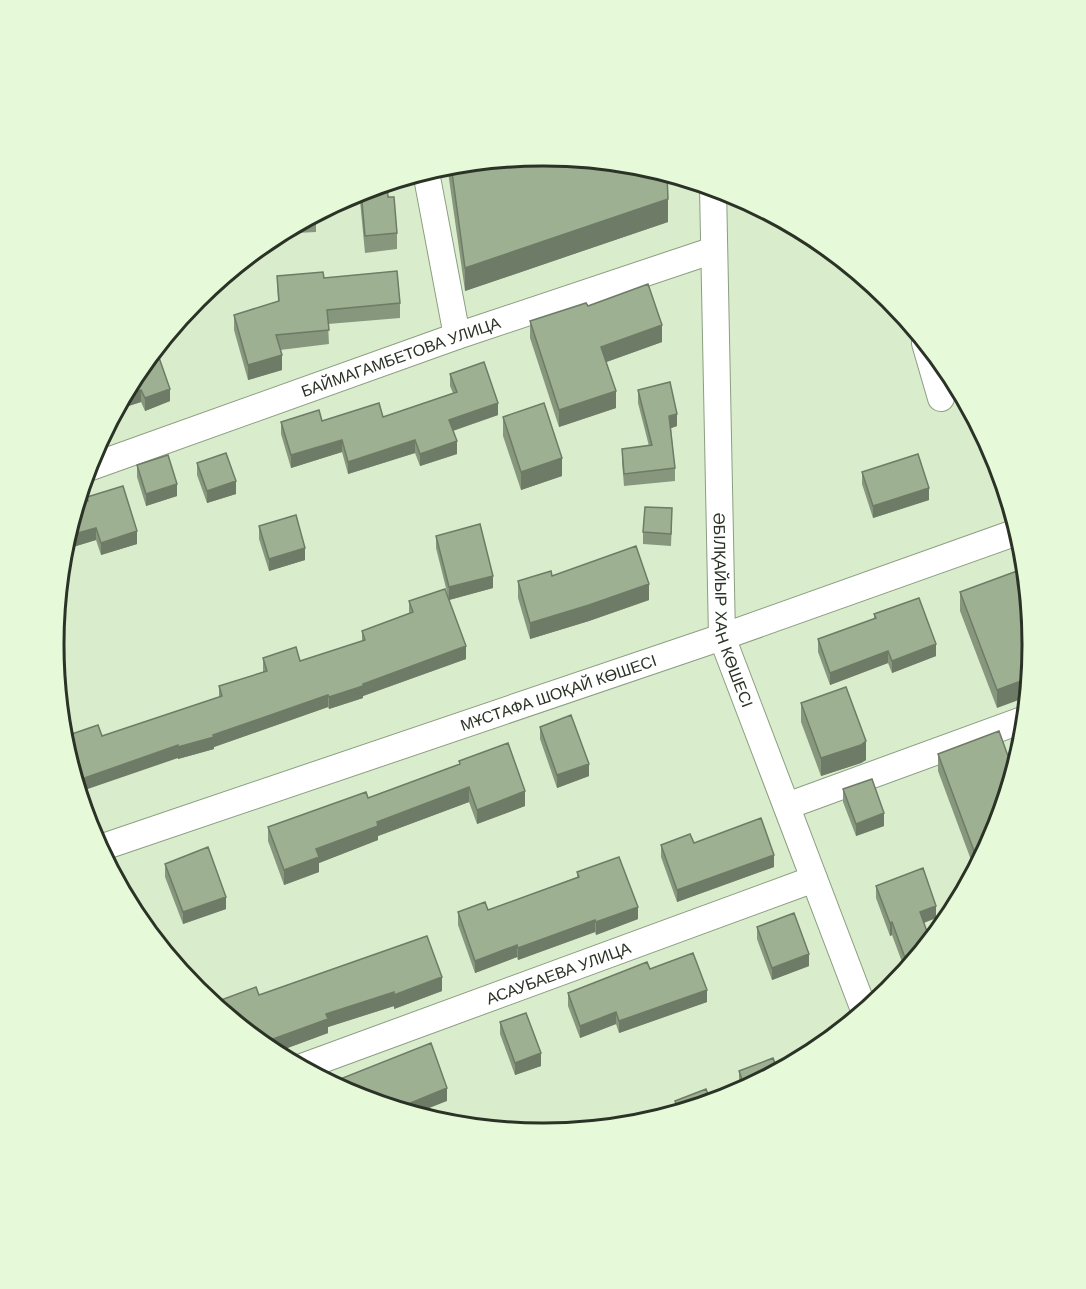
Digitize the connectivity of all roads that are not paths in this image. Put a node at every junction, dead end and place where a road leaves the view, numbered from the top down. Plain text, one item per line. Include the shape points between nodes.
1 (428, 180) edge
2 (713, 197) edge
3 (714, 250) junction
4 (457, 336) junction
5 (931, 365) edge
6 (941, 398) dead end
7 (100, 464) edge
8 (1008, 535) edge
9 (723, 637) junction
10 (1014, 723) edge
11 (787, 806) junction
12 (109, 845) edge
13 (814, 879) junction
14 (861, 1001) edge
15 (312, 1063) edge

1 - 4 street
2 - 3 street, ӘБІЛҚАЙЫР ХАН КӨШЕСІ
3 - 4 street, БАЙМАГАМБЕТОВА УЛИЦА
3 - 9 street, ӘБІЛҚАЙЫР ХАН КӨШЕСІ
4 - 7 street, БАЙМАГАМБЕТОВА УЛИЦА
5 - 6 street
8 - 9 street, МҰСТАФА ШОҚАЙ КӨШЕСІ
9 - 11 street, ӘБІЛҚАЙЫР ХАН КӨШЕСІ
9 - 12 street, МҰСТАФА ШОҚАЙ КӨШЕСІ
10 - 11 street
11 - 13 street, ӘБІЛҚАЙЫР ХАН КӨШЕСІ
13 - 14 street, ӘБІЛҚАЙЫР ХАН КӨШЕСІ
13 - 15 street, АСАУБАЕВА УЛИЦА

